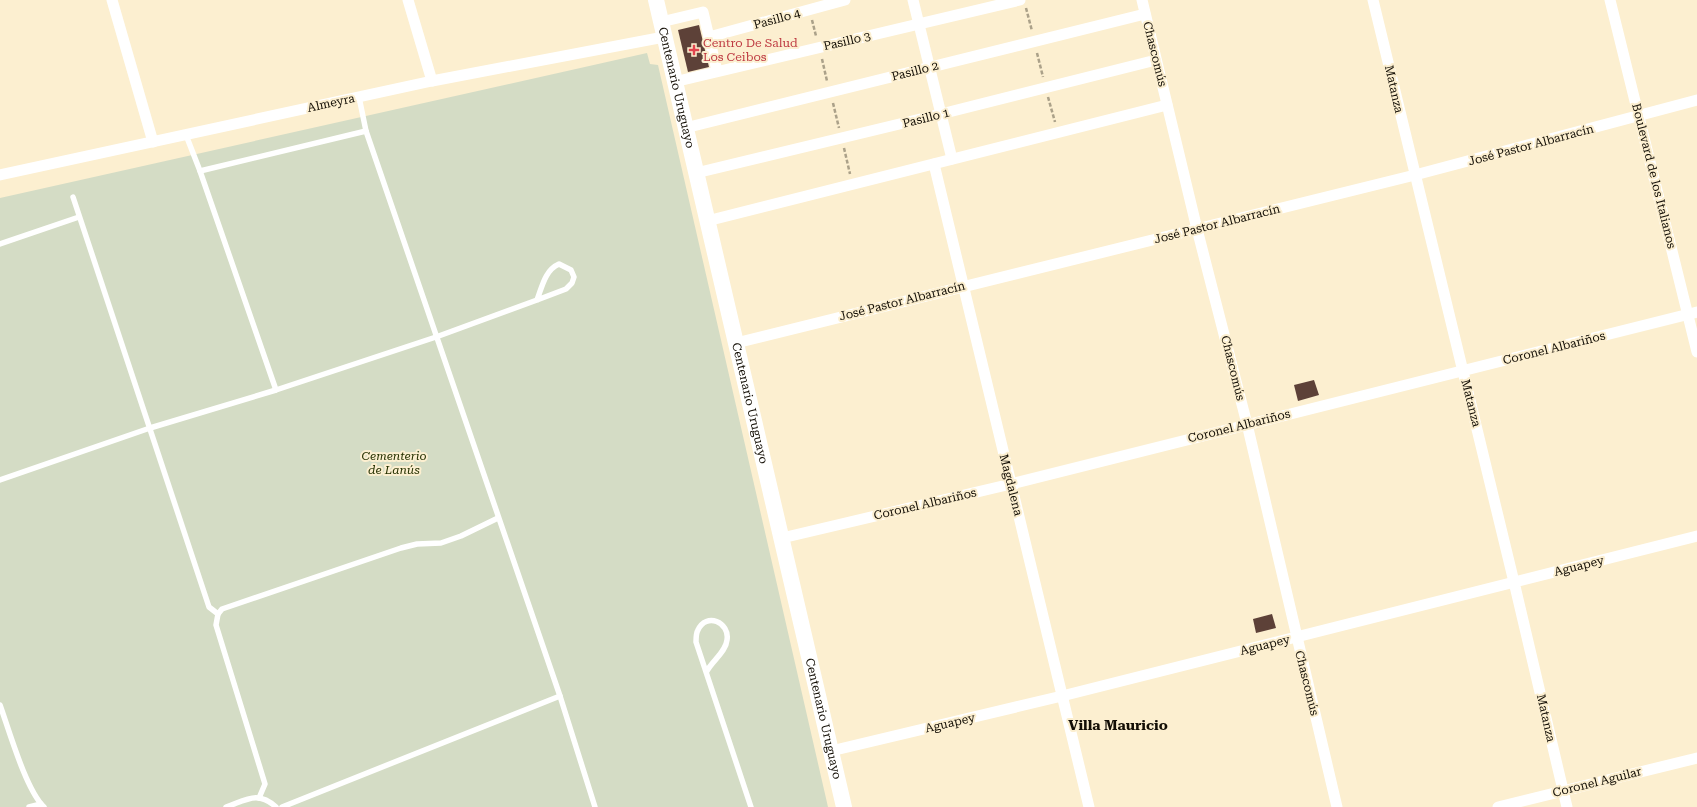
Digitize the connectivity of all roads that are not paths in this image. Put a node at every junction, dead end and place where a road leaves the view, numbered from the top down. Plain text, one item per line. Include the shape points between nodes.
1 (112, 0) edge
2 (408, 0) edge
3 (656, 0) edge
4 (845, 0) edge
5 (913, 0) edge
6 (1142, 0) edge
7 (1373, 0) edge
8 (1610, 0) edge
9 (1023, 3) edge
10 (1145, 14) junction
11 (919, 24) junction
12 (662, 30) junction
13 (709, 37) junction
14 (1156, 60) junction
15 (929, 68) junction
16 (717, 71) junction
17 (432, 81) junction
18 (674, 82) junction
19 (359, 97) junction
20 (1697, 100) edge
21 (1167, 105) junction
22 (941, 114) junction
23 (1639, 116) junction
24 (685, 128) junction
25 (366, 131) junction
26 (186, 134) junction
27 (153, 142) junction
28 (952, 159) junction
29 (934, 164) junction
30 (200, 171) junction
31 (696, 172) junction
32 (0, 175) edge
33 (1415, 175) junction
34 (73, 197) dead end
35 (79, 217) junction
36 (707, 221) junction
37 (1197, 229) junction
38 (0, 244) edge
39 (962, 287) junction
40 (537, 300) junction
41 (1692, 314) edge
42 (436, 337) junction
43 (736, 342) junction
44 (1697, 352) edge
45 (1463, 370) junction
46 (276, 390) junction
47 (1247, 424) junction
48 (150, 428) junction
49 (0, 480) edge
50 (1010, 484) junction
51 (498, 518) junction
52 (1697, 536) edge
53 (782, 538) junction
54 (1514, 582) junction
55 (218, 614) junction
56 (1296, 637) junction
57 (707, 671) junction
58 (560, 696) junction
59 (1062, 696) junction
60 (0, 705) edge
61 (831, 751) junction
62 (1697, 758) edge
63 (1563, 791) junction
64 (259, 798) junction
65 (42, 806) edge
66 (29, 807) edge
67 (226, 807) edge
68 (276, 807) edge
69 (282, 807) edge
70 (595, 807) edge
71 (751, 807) edge
72 (844, 807) edge
73 (1089, 807) edge
74 (1337, 807) edge
75 (1498, 807) edge
76 (1567, 807) edge

1 - 27 street
2 - 17 street
3 - 12 main road, Centenario Uruguayo
4 - 13 street, Pasillo 4
5 - 11 street
6 - 10 street, Chascomús
7 - 33 street, Matanza
8 - 23 street, Boulevard de los Italianos
9 - 11 street, Pasillo 3
10 - 14 street, Chascomús
10 - 15 street, Pasillo 2
11 - 15 street
11 - 16 street, Pasillo 3
12 - 13 street, Almeyra via 703,12
12 - 17 street, Almeyra
12 - 18 main road, Centenario Uruguayo
13 - 16 street
14 - 21 street, Chascomús
14 - 22 street, Pasillo 1
15 - 22 street
15 - 24 street, Pasillo 2
16 - 18 street, Pasillo 3
17 - 19 street, Almeyra
18 - 24 main road, Centenario Uruguayo
19 - 25 lane
19 - 26 street, Almeyra
20 - 23 street, José Pastor Albarracín
21 - 28 street
21 - 37 street, Chascomús
22 - 28 street
22 - 31 street, Pasillo 1
23 - 33 street, José Pastor Albarracín
23 - 41 street, Boulevard de los Italianos
24 - 31 main road, Centenario Uruguayo
25 - 30 lane
25 - 42 lane
26 - 27 street, Almeyra
26 - 30 lane
27 - 32 street, Almeyra
28 - 29 street
29 - 36 street
29 - 39 street, Magdalena
30 - 46 lane
31 - 36 main road, Centenario Uruguayo
33 - 37 street, José Pastor Albarracín
33 - 45 street, Matanza
34 - 35 lane
35 - 38 lane
35 - 48 lane
36 - 43 main road, Centenario Uruguayo
37 - 39 street, José Pastor Albarracín
37 - 47 street, Chascomús
39 - 43 street, José Pastor Albarracín
39 - 50 street, Magdalena
40 - 40 lane via 552,267 559,264 571,270 574,277 566,289
40 - 42 lane
41 - 44 street, Boulevard de los Italianos
41 - 45 street, Coronel Albariños
42 - 46 lane
42 - 51 lane
43 - 53 main road, Centenario Uruguayo
45 - 47 street, Coronel Albariños
45 - 54 street, Matanza
46 - 48 lane
47 - 50 street, Coronel Albariños
47 - 56 street, Chascomús
48 - 49 lane
48 - 55 lane via 209,607
50 - 53 street, Coronel Albariños
50 - 59 street, Magdalena
51 - 55 lane via 441,543 401,548 222,609
51 - 58 lane
52 - 54 street, Aguapey
53 - 61 main road, Centenario Uruguayo
54 - 56 street, Aguapey
54 - 63 street, Matanza
55 - 64 lane via 216,625 265,784
56 - 59 street, Aguapey
56 - 74 street, Chascomús
57 - 57 lane via 727,642 723,624 716,620 701,625 697,631 696,642
57 - 71 lane via 707,679
58 - 69 lane
58 - 70 lane
59 - 61 street, Aguapey
59 - 73 street, Magdalena
60 - 65 lane via 24,772
61 - 72 main road, Centenario Uruguayo
62 - 63 street, Coronel Aguilar
63 - 75 street, Coronel Aguilar
63 - 76 street, Matanza
64 - 67 lane via 254,797
64 - 68 lane via 270,801
65 - 66 lane

